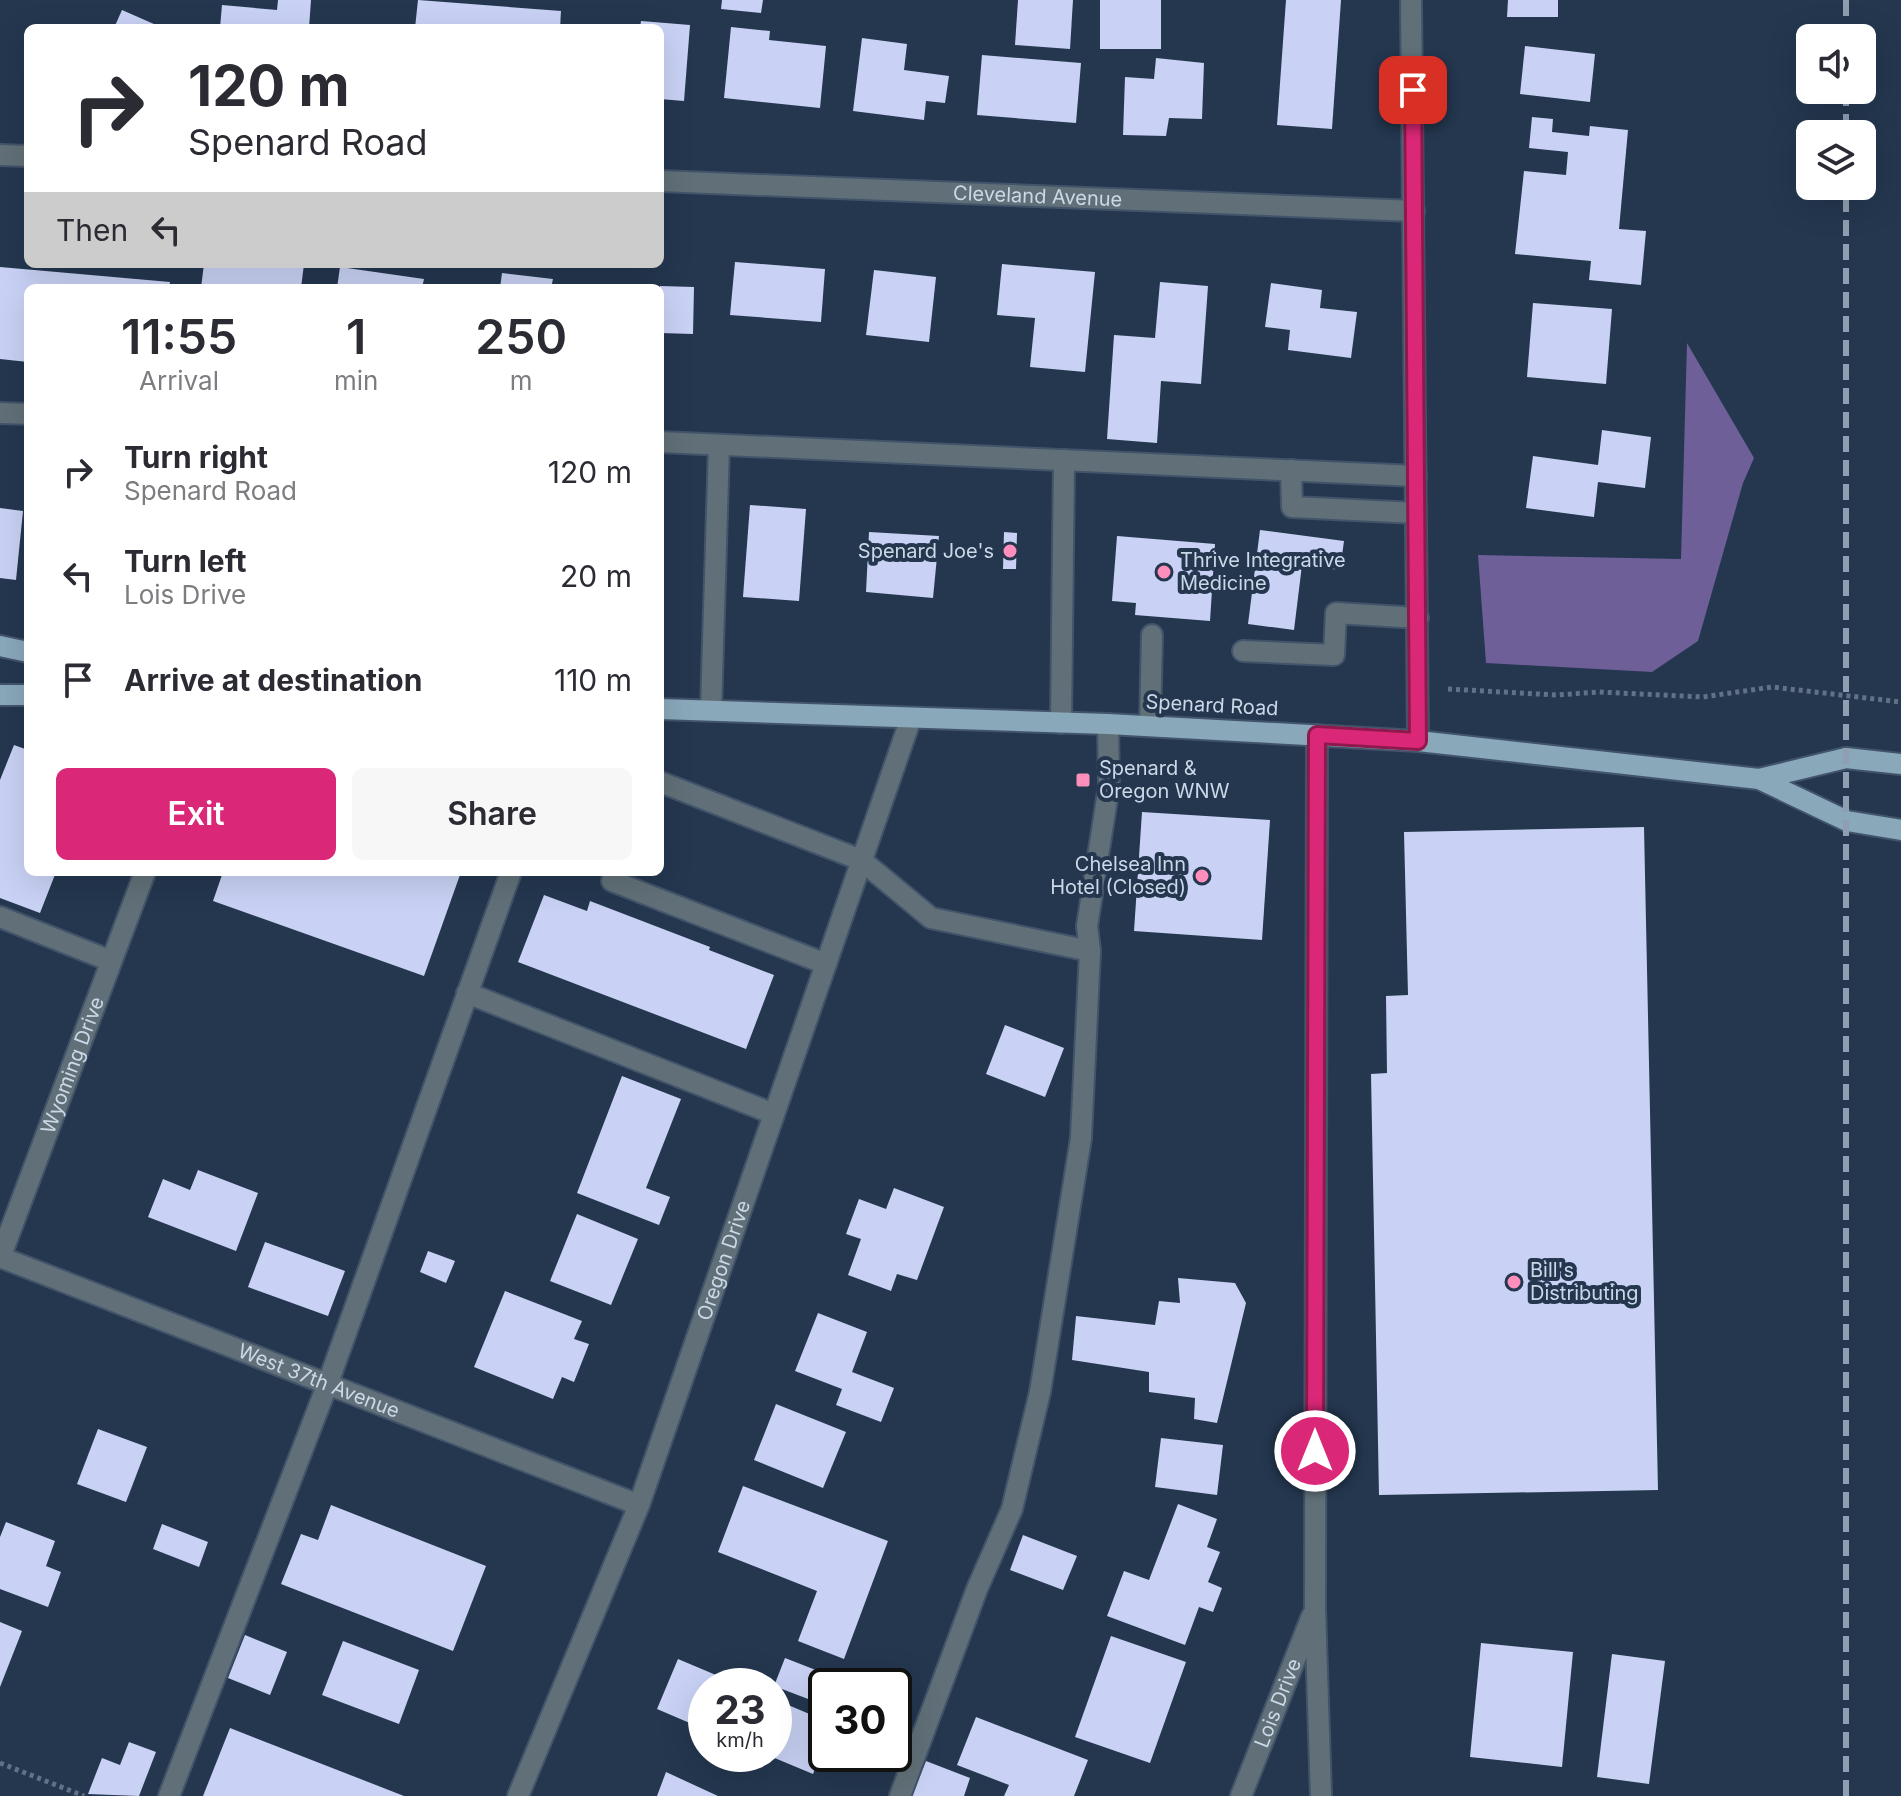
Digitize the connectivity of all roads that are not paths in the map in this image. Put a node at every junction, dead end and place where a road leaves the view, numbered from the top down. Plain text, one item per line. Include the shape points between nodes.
1 (1411, 0) edge
2 (0, 155) edge
3 (24, 156) edge
4 (664, 181) edge
5 (1414, 211) junction
6 (0, 413) edge
7 (24, 414) edge
8 (664, 442) edge
9 (719, 445) junction
10 (1064, 460) junction
11 (1291, 470) junction
12 (1416, 476) junction
13 (1416, 513) junction
14 (1418, 618) junction
15 (1152, 635) dead end
16 (0, 646) edge
17 (24, 651) edge
18 (1243, 651) dead end
19 (0, 695) edge
20 (24, 695) edge
21 (664, 709) edge
22 (711, 710) junction
23 (911, 718) junction
24 (1061, 723) junction
25 (1108, 724) junction
26 (1150, 726) junction
27 (1317, 735) junction
28 (1418, 741) junction
29 (1901, 764) edge
30 (1759, 779) junction
31 (664, 784) edge
32 (1901, 830) edge
33 (861, 860) junction
34 (143, 876) edge
35 (510, 876) edge
36 (614, 876) edge
37 (0, 917) edge
38 (1090, 951) junction
39 (111, 961) junction
40 (826, 964) junction
41 (467, 993) junction
42 (774, 1114) junction
43 (0, 1257) edge
44 (328, 1383) junction
45 (639, 1505) junction
46 (1315, 1609) junction
47 (169, 1796) edge
48 (518, 1796) edge
49 (900, 1796) edge
50 (1241, 1796) edge
51 (1321, 1796) edge

1 - 5 street
2 - 3 street
4 - 5 street, Cleveland Avenue
5 - 12 street
6 - 7 street
8 - 9 street
9 - 10 street
9 - 22 street
10 - 11 street
10 - 24 street
11 - 12 street
11 - 13 street via 1292,507
12 - 13 street
13 - 14 street
14 - 18 street via 1336,613 1334,655
14 - 28 street
15 - 26 street
16 - 17 main road
19 - 20 main road
21 - 22 main road, Spenard Road
22 - 23 main road, Spenard Road
23 - 24 main road, Spenard Road
23 - 33 street, Oregon Drive
24 - 25 main road, Spenard Road
25 - 26 main road, Spenard Road
25 - 38 street via 1109,786 1087,926
26 - 27 main road, Spenard Road
27 - 28 main road, Spenard Road
27 - 46 street, Lois Drive
28 - 30 main road, Spenard Road
29 - 30 main road, Spenard Road via 1846,758
30 - 32 main road, Spenard Road via 1847,821
31 - 33 street
33 - 38 street via 931,918
33 - 40 street, Oregon Drive
34 - 39 street, Wyoming Drive
35 - 41 street
36 - 40 street via 612,881
37 - 39 street
38 - 49 street via 1081,1138 1040,1392 1012,1509
39 - 43 street, Wyoming Drive
40 - 42 street, Oregon Drive
41 - 42 street
41 - 44 street
42 - 45 street, Oregon Drive
43 - 44 street, West 37th Avenue
44 - 45 street, West 37th Avenue
44 - 47 street
45 - 48 street, Oregon Drive
46 - 50 street, Lois Drive
46 - 51 street, Lois Drive

